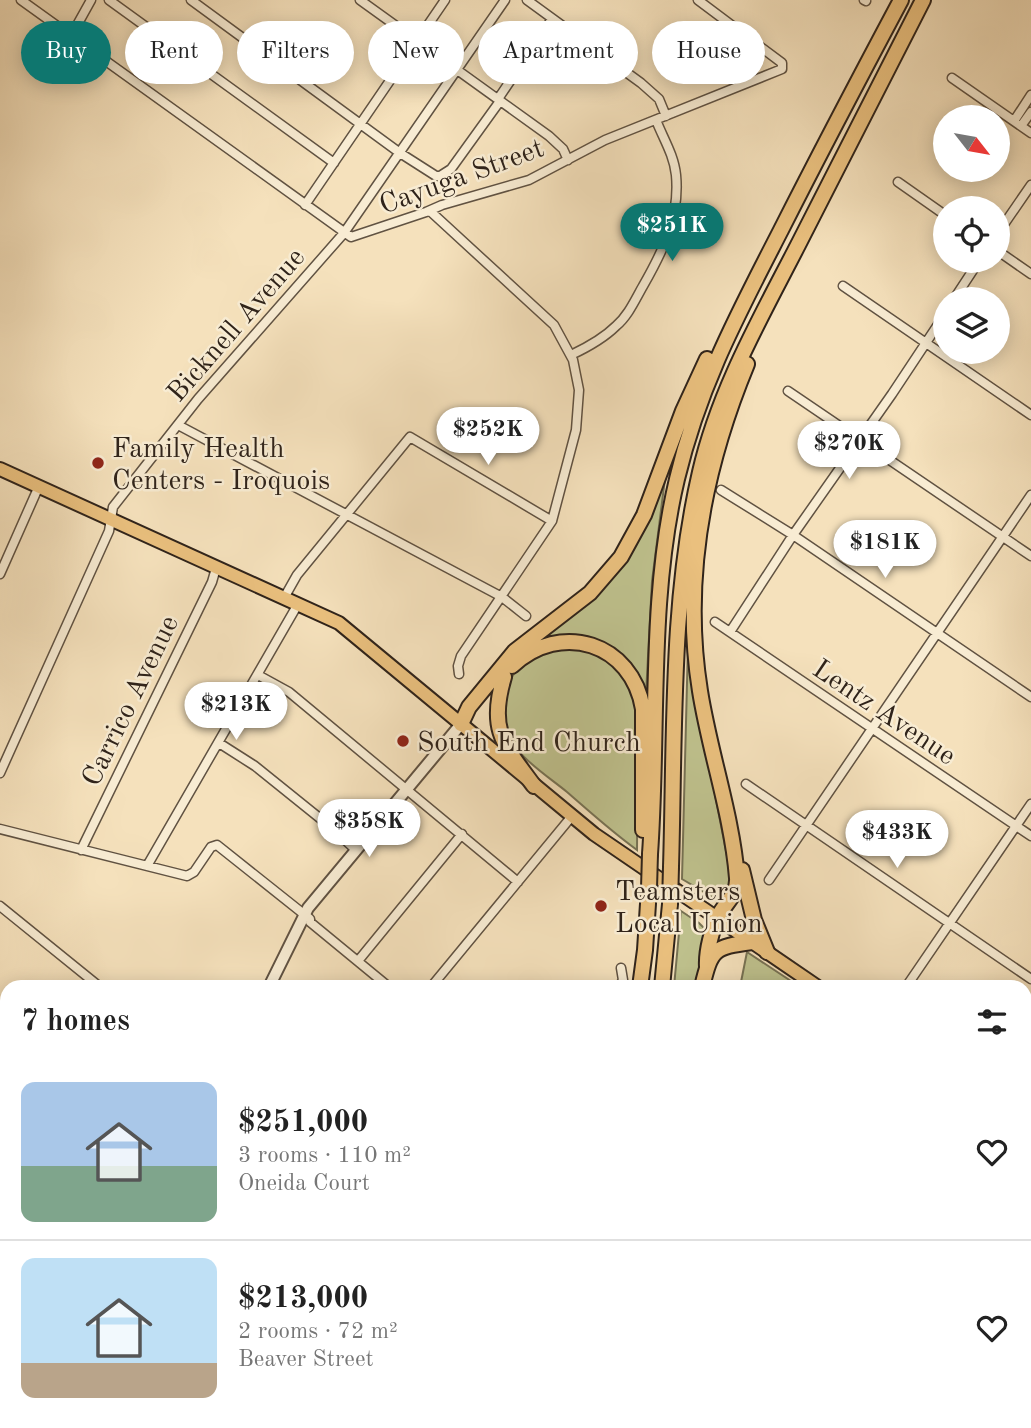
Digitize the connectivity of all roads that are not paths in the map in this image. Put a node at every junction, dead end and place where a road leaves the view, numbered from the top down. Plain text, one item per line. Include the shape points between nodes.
1 (21, 0) edge
2 (91, 0) edge
3 (109, 0) edge
4 (191, 0) edge
5 (360, 0) edge
6 (444, 0) edge
7 (505, 0) edge
8 (527, 0) edge
9 (698, 0) edge
10 (901, 0) edge
11 (923, 0) edge
12 (552, 19) junction
13 (50, 21) edge
14 (79, 21) edge
15 (388, 21) edge
16 (430, 21) edge
17 (464, 59) edge
18 (111, 65) edge
19 (464, 76) edge
20 (952, 78) dead end
21 (388, 84) edge
22 (447, 84) edge
23 (1031, 96) edge
24 (499, 100) junction
25 (1031, 112) edge
26 (666, 116) junction
27 (656, 120) junction
28 (360, 124) junction
29 (1018, 124) junction
30 (1031, 133) edge
31 (400, 153) junction
32 (568, 160) junction
33 (334, 163) junction
34 (898, 182) dead end
35 (1031, 185) edge
36 (305, 205) junction
37 (933, 207) edge
38 (430, 211) junction
39 (1010, 216) edge
40 (344, 233) junction
41 (1010, 259) edge
42 (1031, 274) edge
43 (843, 286) dead end
44 (763, 311) junction
45 (735, 317) junction
46 (933, 332) edge
47 (926, 343) junction
48 (571, 355) junction
49 (788, 391) dead end
50 (1031, 415) edge
51 (178, 425) junction
52 (860, 440) junction
53 (0, 469) edge
54 (39, 486) junction
55 (721, 490) dead end
56 (1031, 495) edge
57 (346, 514) junction
58 (111, 519) junction
59 (552, 521) junction
60 (793, 535) junction
61 (1003, 537) junction
62 (4, 554) edge
63 (1031, 556) edge
64 (216, 568) junction
65 (0, 574) edge
66 (502, 597) junction
67 (284, 598) junction
68 (298, 604) junction
69 (526, 615) dead end
70 (715, 622) dead end
71 (730, 632) junction
72 (937, 633) junction
73 (459, 674) dead end
74 (258, 675) junction
75 (503, 677) junction
76 (1031, 697) edge
77 (461, 724) junction
78 (872, 730) junction
79 (219, 743) junction
80 (0, 773) edge
81 (746, 784) dead end
82 (534, 786) junction
83 (407, 789) junction
84 (1031, 804) edge
85 (572, 816) junction
86 (806, 826) junction
87 (1016, 826) junction
88 (0, 829) edge
89 (462, 834) junction
90 (1031, 836) edge
91 (732, 842) junction
92 (81, 850) junction
93 (356, 850) junction
94 (650, 854) junction
95 (147, 866) junction
96 (769, 880) dead end
97 (518, 882) junction
98 (0, 906) edge
99 (303, 916) junction
100 (718, 918) junction
101 (949, 923) junction
102 (752, 942) junction
103 (767, 952) junction
104 (358, 961) junction
105 (707, 967) junction
106 (621, 968) dead end
107 (1031, 979) edge
108 (91, 980) edge
109 (272, 980) edge
110 (381, 980) edge
111 (437, 980) edge
112 (623, 980) edge
113 (641, 980) edge
114 (663, 980) edge
115 (704, 980) edge
116 (808, 980) edge
117 (911, 980) edge

1 - 13 street
2 - 14 street
3 - 33 street
4 - 28 street
5 - 15 street
6 - 16 street
7 - 17 street, Bicknell Avenue
8 - 12 street
9 - 26 street, Cayuga Street via 783,65 778,71
10 - 45 highway
11 - 44 highway
12 - 24 street
12 - 26 street via 654,94
18 - 36 street
19 - 24 street
20 - 29 street
21 - 28 street
22 - 31 street, Bicknell Avenue
23 - 29 street
24 - 31 street via 444,174 436,176
24 - 32 street via 559,145
25 - 29 street
26 - 27 street, Cayuga Street
27 - 32 street, Cayuga Street
27 - 48 street via 676,176 669,236 623,319 606,336
28 - 31 street
28 - 33 street
29 - 30 street
31 - 40 street, Bicknell Avenue
32 - 38 street, Cayuga Street via 529,180
33 - 36 street
34 - 37 street
35 - 39 street
36 - 40 street
38 - 40 street, Cayuga Street via 359,236
38 - 48 street via 544,314
40 - 51 street, Bicknell Avenue
41 - 42 street
43 - 47 street
44 - 91 highway via 708,484 694,585 700,694
44 - 114 highway, bridge via 736,364 712,428 687,534 678,620 670,904
45 - 77 highway via 692,390 644,515 621,557 590,593 515,651 469,707
45 - 94 highway via 688,437 668,526 660,598
46 - 47 street
47 - 50 street
47 - 52 street
48 - 59 street via 579,390 578,416
49 - 52 street
51 - 57 street
51 - 58 street, Bicknell Avenue via 113,507
52 - 60 street
52 - 61 street
53 - 54 main road
54 - 58 main road
54 - 62 street
55 - 60 street
56 - 61 street
57 - 59 street via 410,437
57 - 66 street
57 - 67 street
58 - 64 main road
58 - 80 street, Bicknell Avenue
59 - 66 street
60 - 71 street
60 - 72 street
61 - 63 street
61 - 72 street
62 - 65 street
64 - 67 main road
64 - 92 street, Carrico Avenue
66 - 69 street
66 - 73 street via 461,656
67 - 68 main road
68 - 74 street
68 - 77 main road via 347,629
70 - 71 street, Lentz Avenue
71 - 78 street, Lentz Avenue
72 - 76 street
72 - 78 street
74 - 79 street
74 - 83 street via 289,692
75 - 77 highway
75 - 82 highway via 497,701 498,726 509,752
75 - 94 highway via 521,658 558,642 598,647 626,668 643,709 643,846
77 - 82 main road
77 - 83 street
78 - 86 street
78 - 87 street, Lentz Avenue
79 - 93 street via 255,766
79 - 95 street
81 - 86 street
82 - 85 main road
83 - 89 street
83 - 93 street
84 - 87 street
85 - 97 street
85 - 100 main road
86 - 96 street
86 - 101 street
87 - 90 street, Lentz Avenue
87 - 101 street
88 - 92 street
89 - 97 street
89 - 104 street
91 - 100 highway via 738,881
91 - 103 highway
92 - 95 street
93 - 99 street
94 - 113 highway, bridge
95 - 99 street via 191,875 217,845
97 - 111 street
98 - 108 street
99 - 104 street
99 - 109 street
100 - 102 main road
100 - 105 highway
101 - 107 street
101 - 117 street
102 - 103 main road
102 - 105 highway via 723,947
103 - 116 main road
104 - 110 street
105 - 115 highway
106 - 112 street

